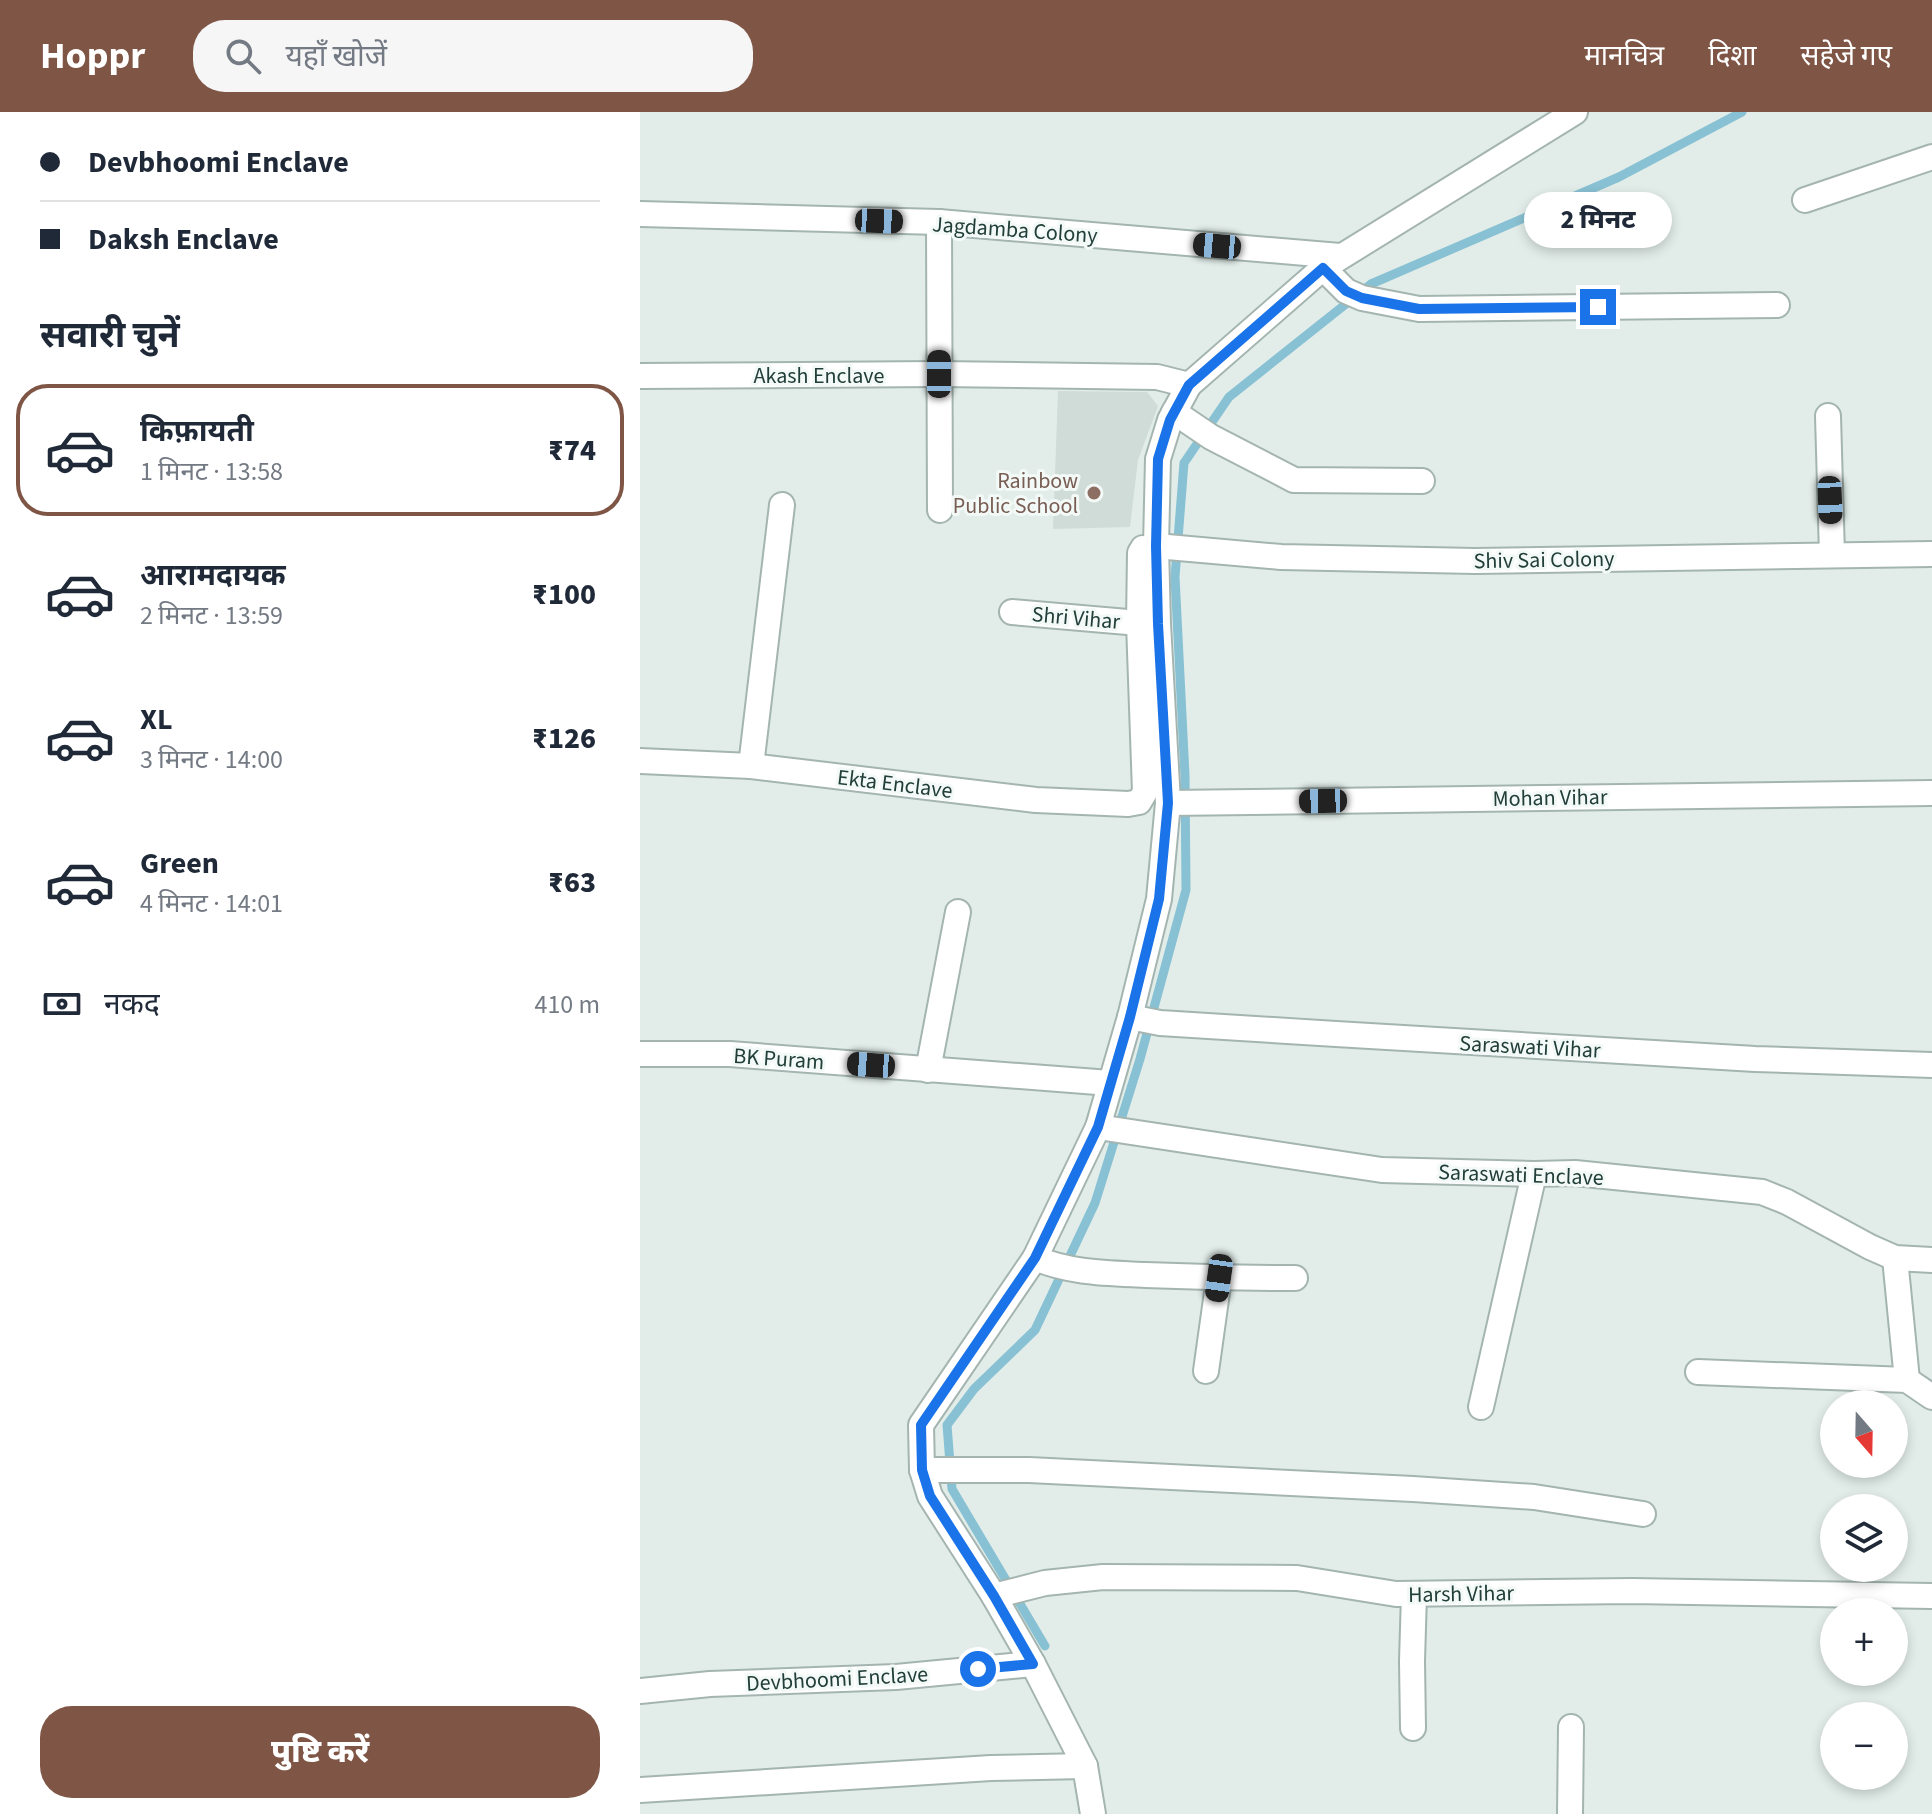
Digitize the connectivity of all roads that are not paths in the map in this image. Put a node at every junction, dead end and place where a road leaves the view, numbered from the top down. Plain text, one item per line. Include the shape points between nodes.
1 (1575, 112) edge
2 (1932, 157) edge
3 (1805, 200) dead end
4 (640, 214) edge
5 (939, 222) junction
6 (1332, 262) junction
7 (1777, 305) dead end
8 (939, 374) junction
9 (640, 376) edge
10 (1189, 385) junction
11 (1174, 412) junction
12 (1828, 416) dead end
13 (1422, 481) dead end
14 (782, 505) dead end
15 (940, 510) dead end
16 (1157, 517) junction
17 (1169, 547) junction
18 (1932, 554) edge
19 (1832, 555) junction
20 (1012, 612) dead end
21 (1139, 623) junction
22 (640, 761) edge
23 (751, 766) junction
24 (1932, 793) edge
25 (1182, 803) junction
26 (958, 912) dead end
27 (1143, 1020) junction
28 (640, 1054) edge
29 (1932, 1065) edge
30 (928, 1070) junction
31 (1110, 1083) junction
32 (1113, 1130) junction
33 (1534, 1174) junction
34 (1895, 1258) junction
35 (1932, 1260) edge
36 (1044, 1262) junction
37 (1219, 1278) junction
38 (1295, 1278) dead end
39 (1206, 1371) dead end
40 (1698, 1372) dead end
41 (1907, 1380) junction
42 (1932, 1397) edge
43 (1481, 1407) dead end
44 (940, 1471) junction
45 (1643, 1514) dead end
46 (1000, 1594) junction
47 (1414, 1594) junction
48 (1932, 1596) edge
49 (1033, 1664) junction
50 (640, 1691) edge
51 (1571, 1727) dead end
52 (1413, 1728) dead end
53 (1085, 1766) junction
54 (640, 1790) edge
55 (1093, 1814) edge
56 (1570, 1814) edge

1 - 6 street
2 - 3 street
4 - 5 street, Jagdamba Colony
5 - 6 street, Jagdamba Colony
5 - 8 street
6 - 7 street via 1354,294 1419,309
6 - 10 street
8 - 9 street, Akash Enclave
8 - 10 street, Akash Enclave via 1157,377
8 - 15 street
10 - 11 street
11 - 13 street via 1294,480
11 - 16 street via 1158,459
12 - 19 street
14 - 23 street
16 - 17 street
16 - 21 street via 1140,553
17 - 19 street, Shiv Sai Colony via 1281,557 1475,561
17 - 25 street via 1158,624
18 - 19 street, Shiv Sai Colony
20 - 21 street, Shri Vihar
21 - 23 street, Ekta Enclave via 1145,792 1139,802 1036,800
22 - 23 street, Ekta Enclave
24 - 25 street, Mohan Vihar
25 - 27 street via 1159,899
26 - 30 street
27 - 29 street, Saraswati Vihar via 1755,1059
27 - 31 street
28 - 30 street, BK Puram via 730,1054
30 - 31 street, BK Puram
31 - 32 street
32 - 33 street, Saraswati Enclave via 1382,1170
32 - 36 street
33 - 34 street, Saraswati Enclave via 1575,1173 1762,1192
33 - 43 street
34 - 35 street, Saraswati Enclave
34 - 41 street
36 - 37 street via 1082,1271
36 - 44 street via 921,1425
37 - 38 street
37 - 39 street
40 - 41 street
41 - 42 street
44 - 45 street via 1029,1470 1413,1489 1534,1497
44 - 46 street via 930,1496
46 - 47 street, Harsh Vihar via 1103,1577 1297,1578
46 - 49 street
47 - 48 street, Harsh Vihar
47 - 52 street
49 - 50 street, Devbhoomi Enclave
49 - 53 street
51 - 56 street
53 - 54 street
53 - 55 street

